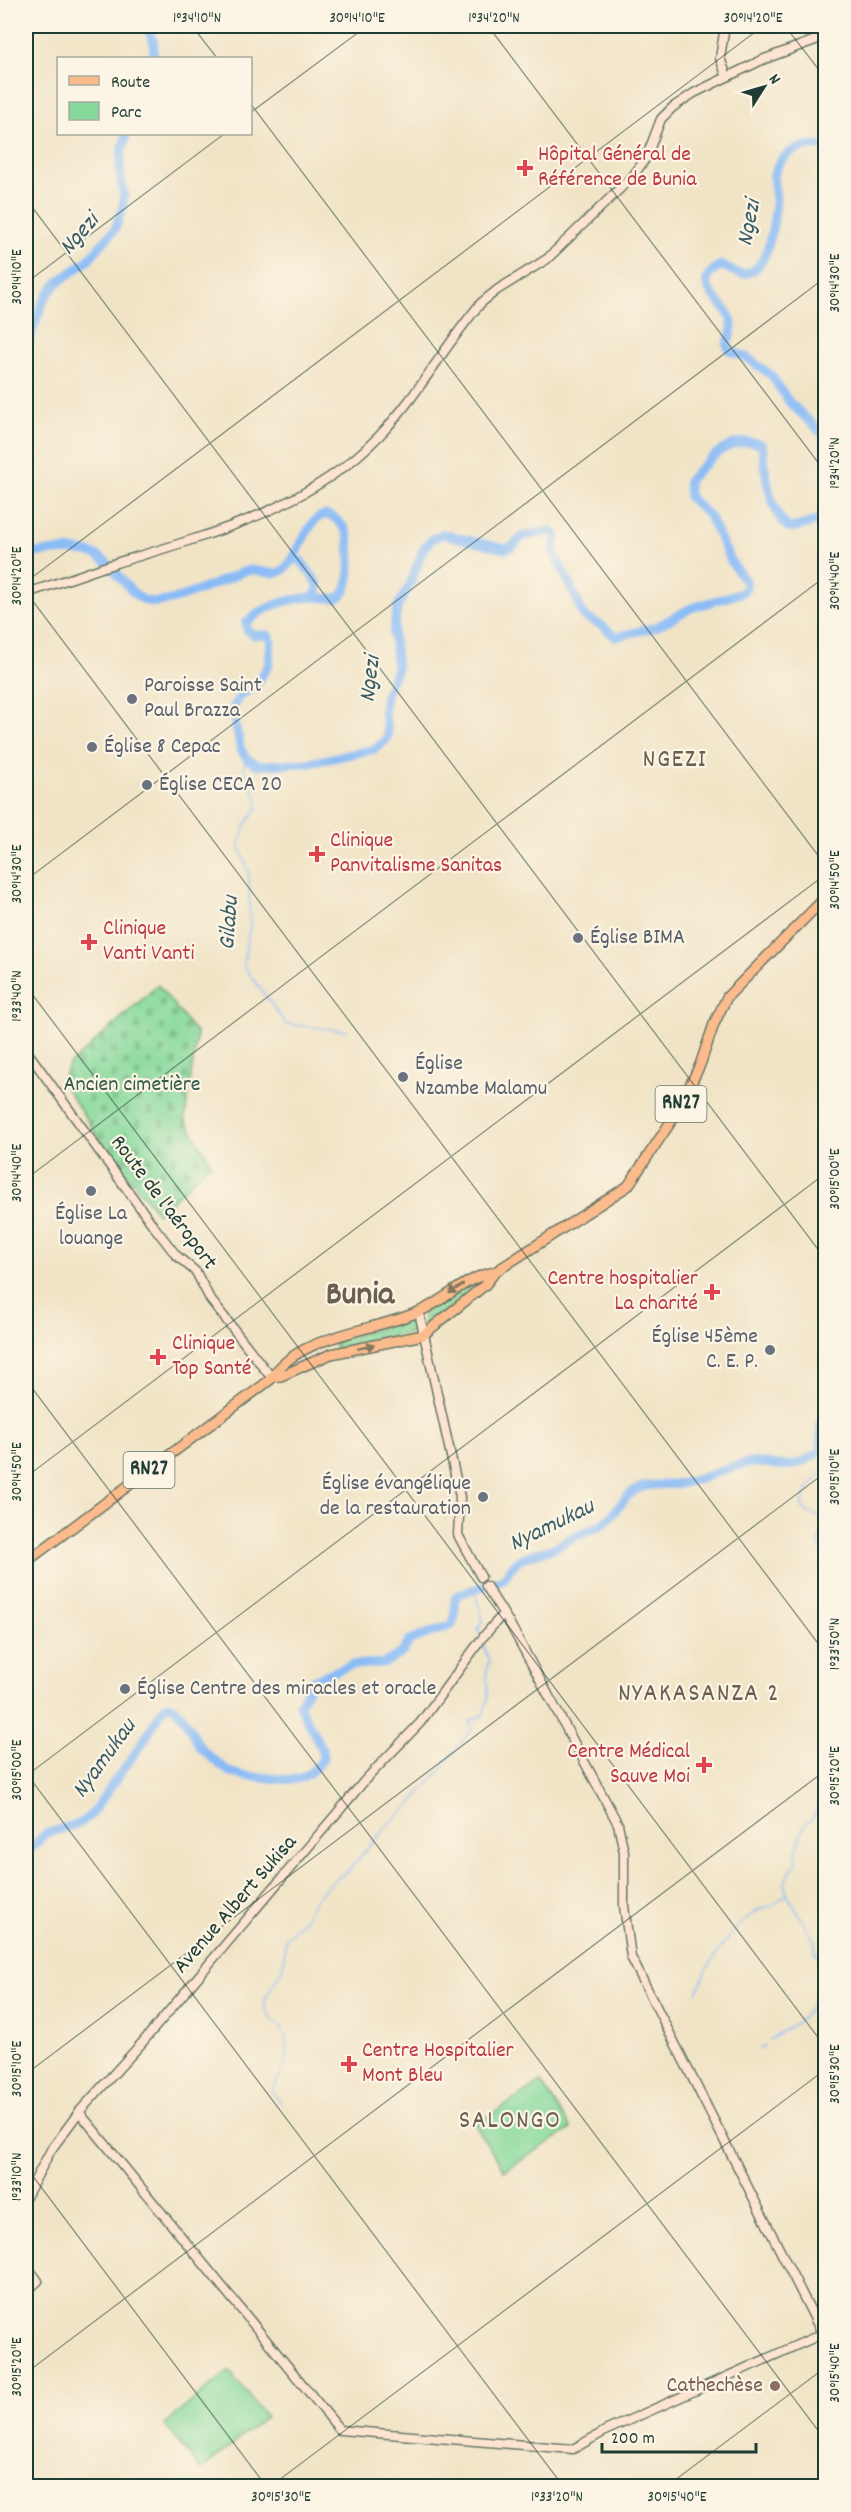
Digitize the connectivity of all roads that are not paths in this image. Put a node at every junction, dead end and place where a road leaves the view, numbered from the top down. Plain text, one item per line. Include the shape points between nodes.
1 (725, 26) edge
2 (825, 36) edge
3 (727, 76) junction
4 (26, 593) edge
5 (825, 897) edge
6 (26, 1050) edge
7 (495, 1272) junction
8 (419, 1312) junction
9 (423, 1335) junction
10 (327, 1340) junction
11 (331, 1354) junction
12 (271, 1377) junction
13 (26, 1562) edge
14 (481, 1577) dead end
15 (488, 1589) dead end
16 (503, 1614) junction
17 (79, 2112) junction
18 (26, 2197) edge
19 (26, 2265) edge
20 (26, 2292) edge
21 (824, 2338) edge

1 - 3 street via 720,58
2 - 3 street
3 - 4 street via 673,106 661,119 646,158 633,176 547,259 481,303 403,411 350,461 299,496 262,514
5 - 7 main road, RN27 via 727,997 676,1114 628,1186
6 - 12 street, Route de l'aéroport via 152,1224 176,1255 196,1272 210,1299
7 -> 8 main road, RN27 via 480,1275
7 - 9 main road, RN27 via 485,1285
8 - 9 street
8 - 10 main road, RN27
11 -> 9 main road, RN27
9 - 14 street via 459,1497 458,1535
10 - 11 main road
10 - 12 main road, RN27 via 301,1351
11 - 12 main road, RN27
12 - 13 main road, RN27
15 - 16 street
16 - 17 street, Avenue Albert Sukisa via 420,1723 366,1779
16 - 21 street via 618,1824 624,1852 624,1906 631,1957
17 - 18 street, Avenue Albert Sukisa via 51,2150
17 - 21 street via 340,2430 573,2449 607,2430
19 - 20 street via 38,2281

